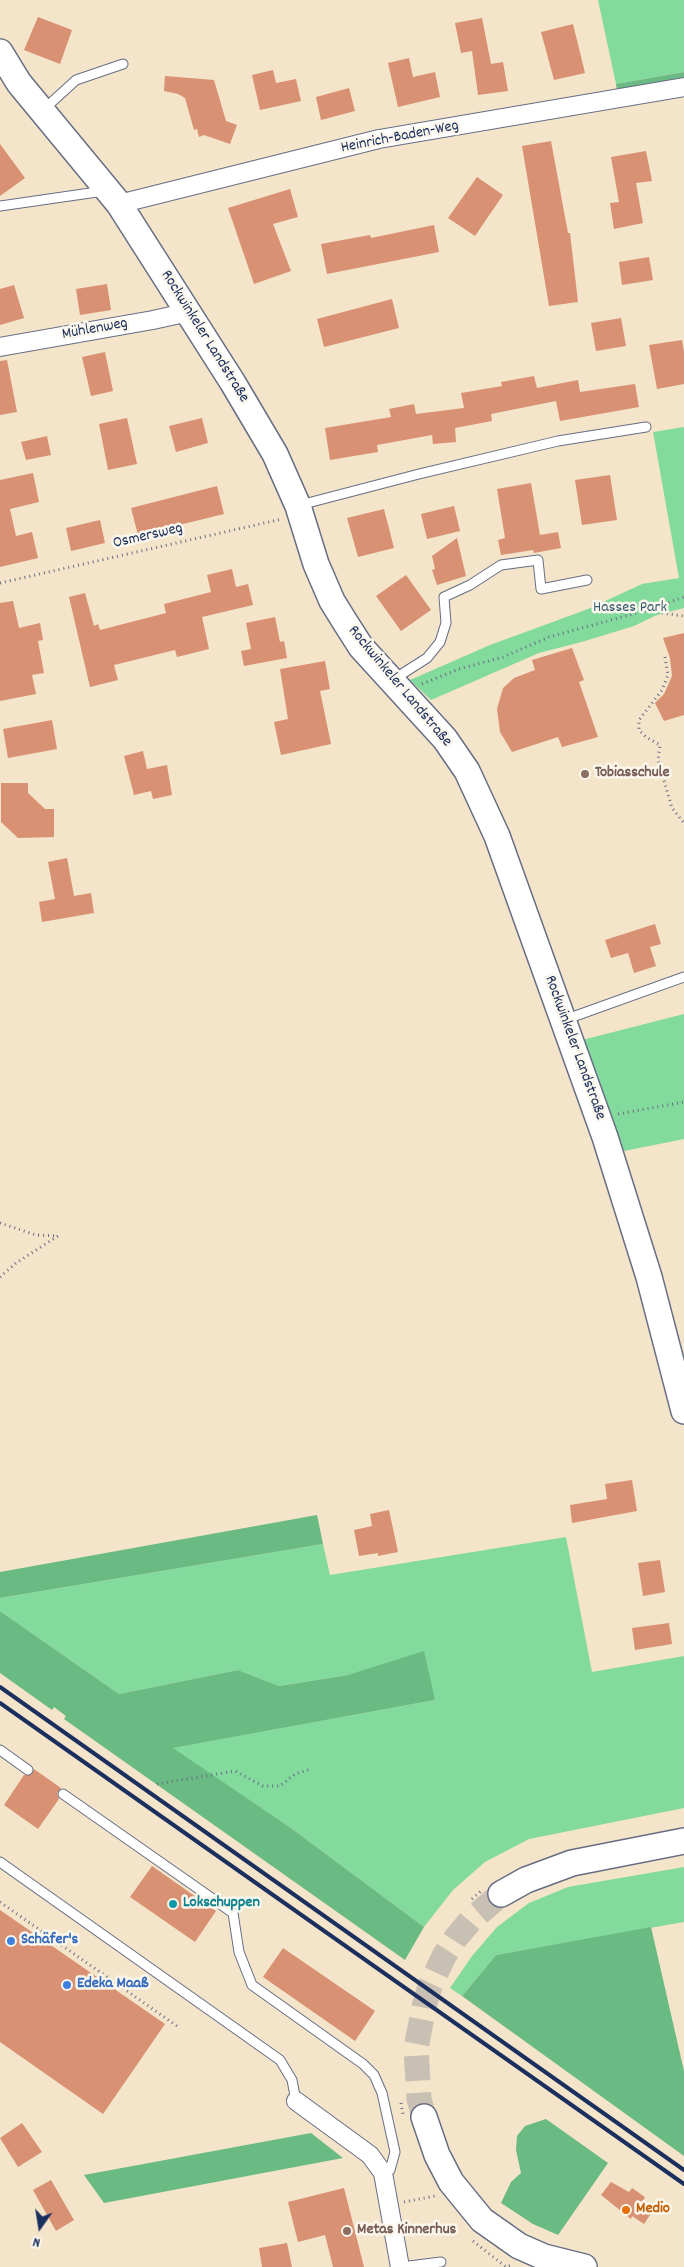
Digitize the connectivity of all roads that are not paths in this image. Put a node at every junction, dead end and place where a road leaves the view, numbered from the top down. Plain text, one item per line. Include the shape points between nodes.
1 (0, 52) edge
2 (124, 64) dead end
3 (684, 87) edge
4 (42, 111) junction
5 (114, 198) junction
6 (0, 206) edge
7 (189, 312) junction
8 (0, 347) edge
9 (646, 427) dead end
10 (298, 506) junction
11 (587, 580) dead end
12 (397, 687) junction
13 (684, 977) edge
14 (564, 1020) junction
15 (681, 1382) edge
16 (684, 1411) edge
17 (0, 1750) edge
18 (28, 1770) dead end
19 (63, 1794) dead end
20 (684, 1841) edge
21 (0, 1862) edge
22 (501, 1894) tunnel mouth
23 (296, 2101) joint
24 (424, 2117) tunnel mouth
25 (383, 2173) junction
26 (442, 2262) dead end
27 (401, 2267) edge
28 (584, 2267) edge

1 - 4 main road, Rockwinkeler Landstraße
2 - 4 lane via 76,80
3 - 5 street, Heinrich-Baden-Weg via 379,139
4 - 5 main road, Rockwinkeler Landstraße
5 - 6 lane
5 - 7 main road, Rockwinkeler Landstraße
7 - 8 street, Mühlenweg
7 - 10 main road, Rockwinkeler Landstraße via 275,454
9 - 10 lane via 558,441
10 - 12 main road, Rockwinkeler Landstraße via 316,564 332,601 361,647
11 - 12 lane via 541,589 538,560 501,565 444,597 446,623 440,642
12 - 14 main road, Rockwinkeler Landstraße via 445,739 483,802
13 - 14 lane
14 - 15 main road, Rockwinkeler Landstraße
15 - 16 main road, Rockwinkeler Landstraße
17 - 18 lane
19 - 25 lane via 234,1913 239,1952 252,1985 374,2075 382,2093 395,2152 390,2170
20 - 22 main road via 572,1862
21 - 23 lane via 280,2060 292,2080
23 - 25 street via 370,2155
24 - 28 main road via 436,2155 451,2182 482,2220 519,2246 544,2257
25 - 27 street
26 - 27 lane

